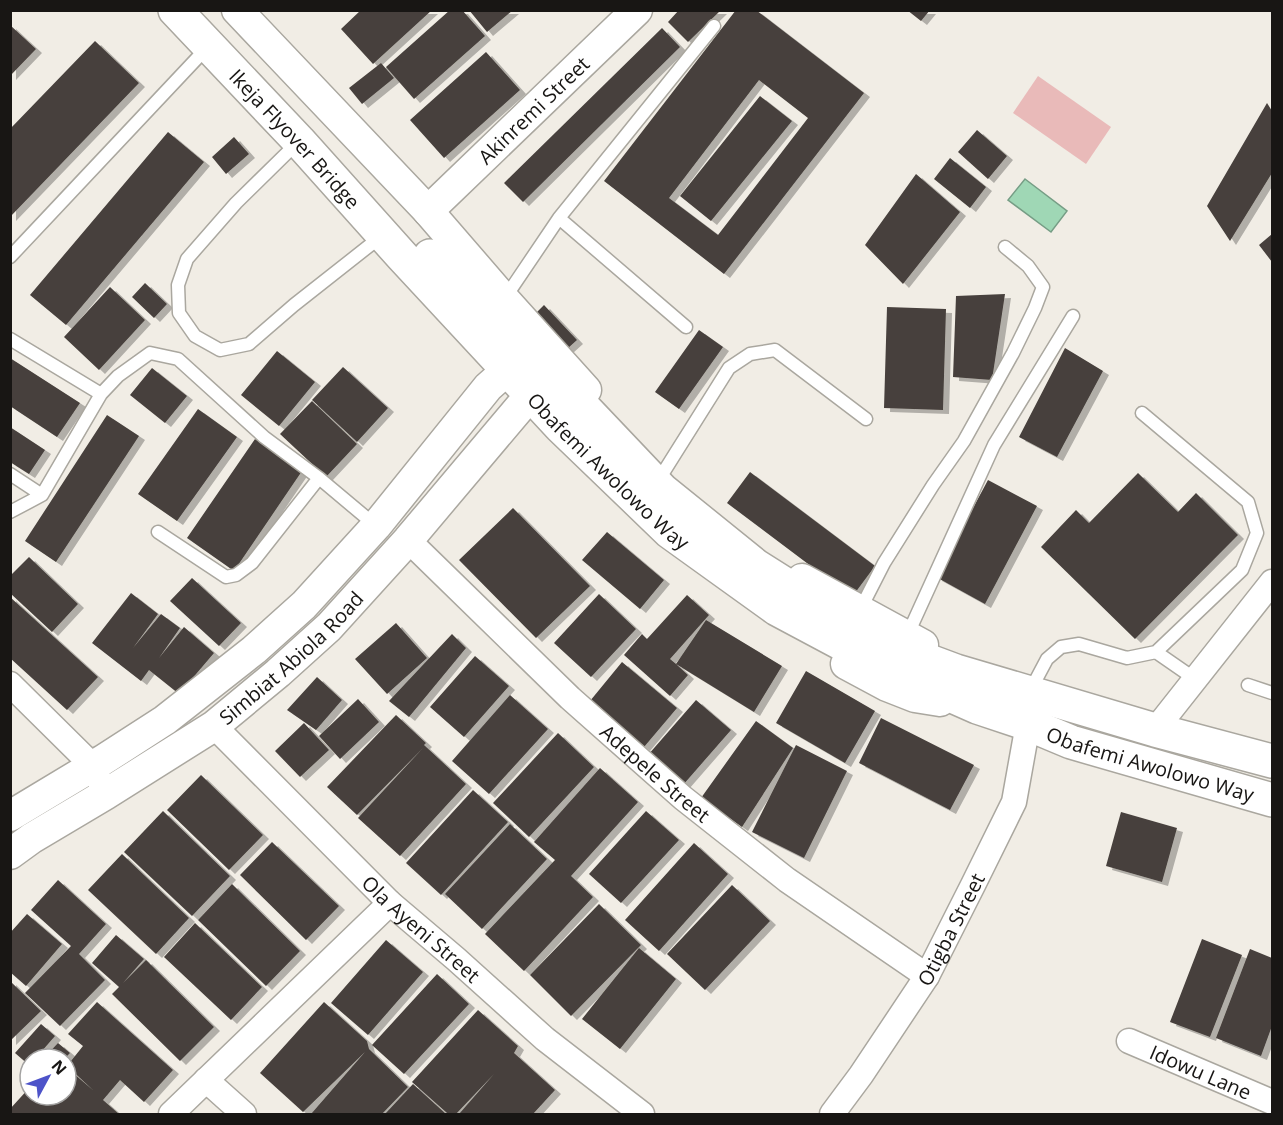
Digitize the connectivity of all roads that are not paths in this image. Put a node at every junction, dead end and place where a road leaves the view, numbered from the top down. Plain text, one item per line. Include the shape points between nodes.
1 (162, 10) edge
2 (175, 10) edge
3 (202, 10) edge
4 (237, 10) edge
5 (637, 11) edge
6 (714, 26) dead end
7 (202, 53) junction
8 (292, 148) junction
9 (428, 212) junction
10 (559, 218) junction
11 (374, 242) junction
12 (1005, 247) dead end
13 (10, 257) edge
14 (420, 260) junction
15 (504, 299) junction
16 (1073, 316) dead end
17 (686, 327) dead end
18 (10, 339) edge
19 (497, 379) junction
20 (101, 394) junction
21 (521, 406) junction
22 (1142, 413) dead end
23 (866, 419) dead end
24 (663, 473) junction
25 (10, 474) edge
26 (319, 478) junction
27 (42, 495) junction
28 (10, 512) edge
29 (376, 526) junction
30 (158, 532) dead end
31 (408, 540) junction
32 (1272, 582) edge
33 (860, 610) junction
34 (907, 636) junction
35 (1156, 652) junction
36 (956, 671) junction
37 (1195, 679) junction
38 (10, 684) edge
39 (1248, 686) dead end
40 (1272, 693) edge
41 (977, 707) junction
42 (1029, 709) junction
43 (214, 726) junction
44 (1155, 730) junction
45 (1272, 761) edge
46 (92, 765) junction
47 (106, 794) junction
48 (1272, 800) edge
49 (10, 816) edge
50 (10, 854) edge
51 (390, 903) junction
52 (927, 976) junction
53 (1129, 1041) dead end
54 (206, 1080) junction
55 (1272, 1102) edge
56 (171, 1114) edge
57 (244, 1114) edge
58 (642, 1114) edge
59 (832, 1114) edge

1 - 7 street
2 - 14 main road, Ikeja Flyover Bridge via 298,141
3 - 14 main road, Ikeja Flyover Bridge
4 - 9 street
5 - 9 street, Akinremi Street
6 - 10 lane
7 - 8 street
7 - 13 lane
8 - 11 street
8 - 11 lane via 187,259 177,285 179,313 195,336 220,350 249,344
9 - 15 street
10 - 15 lane
10 - 17 lane
11 - 19 street
12 - 33 lane via 1028,266 1043,287 1035,308 964,441 884,563
14 - 36 main road, Obafemi Awolowo Way via 587,411 662,490 756,566 851,626
14 - 41 main road, Obafemi Awolowo Way via 560,426 670,532 777,609 882,665
15 - 24 street
16 - 34 lane via 994,445
18 - 20 lane
19 - 21 street
19 - 29 street
20 - 26 lane via 150,353 178,360 264,437
20 - 27 lane
21 - 31 street, Simbiat Abiola Road
21 - 41 street via 646,530 742,604 887,686 915,697
22 - 35 lane via 1248,502 1257,533 1242,570
23 - 24 lane via 775,350 750,354 729,368
24 - 33 street via 683,494 790,572
25 - 27 lane
26 - 29 lane
26 - 30 lane via 252,563 236,575 226,577
27 - 28 lane
29 - 46 street via 304,604 254,650 165,720
31 - 43 street, Simbiat Abiola Road via 329,627
31 - 52 street, Adepele Street via 570,698 683,798 787,880
32 - 37 street
33 - 34 street
34 - 36 street
35 - 37 lane
35 - 42 lane via 1126,658 1080,644 1061,647 1047,659
36 - 42 main road, Obafemi Awolowo Way
37 - 44 street
38 - 46 street
39 - 40 lane
41 - 42 main road, Obafemi Awolowo Way
42 - 44 main road, Obafemi Awolowo Way
42 - 48 main road, Obafemi Awolowo Way via 1071,742
42 - 52 street, Otigba Street via 1014,802
43 - 47 street, Simbiat Abiola Road
43 - 51 street, Ola Ayeni Street
44 - 45 main road, Obafemi Awolowo Way
46 - 47 street
46 - 49 street
47 - 50 street, Simbiat Abiola Road
51 - 54 street
51 - 58 street, Ola Ayeni Street via 545,1039
52 - 59 street, Otigba Street
53 - 55 street, Idowu Lane
54 - 56 street
54 - 57 street

